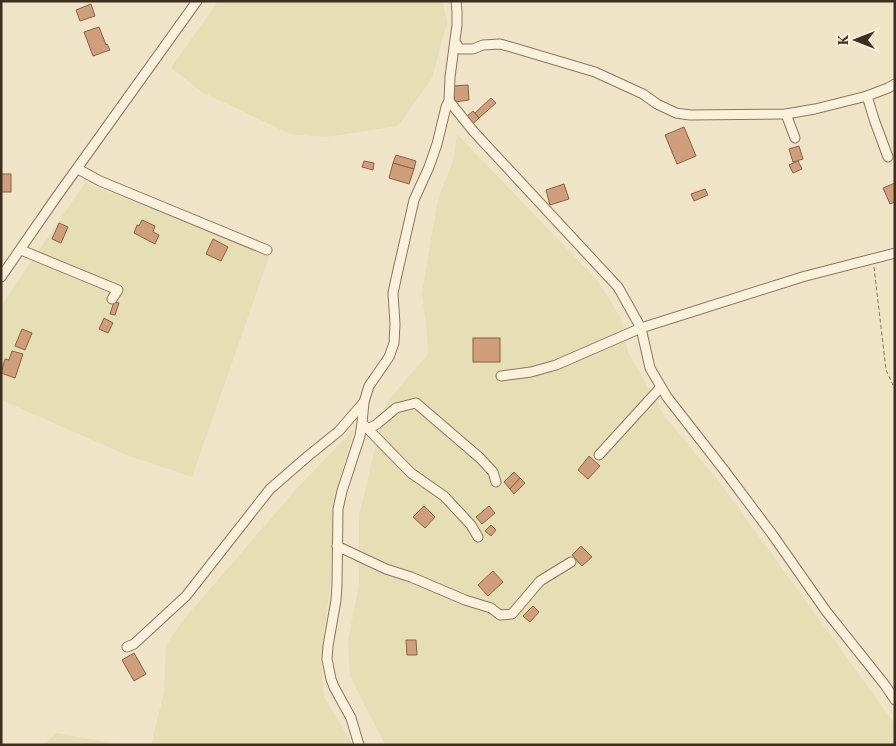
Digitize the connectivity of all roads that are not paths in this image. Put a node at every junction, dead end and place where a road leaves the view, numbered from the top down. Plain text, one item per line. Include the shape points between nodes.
1 (197, 1) edge
2 (456, 1) edge
3 (455, 42) junction
4 (895, 84) edge
5 (867, 96) junction
6 (450, 100) junction
7 (786, 114) junction
8 (795, 138) dead end
9 (888, 156) dead end
10 (78, 169) junction
11 (21, 250) junction
12 (267, 250) dead end
13 (895, 252) edge
14 (1, 277) edge
15 (112, 299) dead end
16 (641, 328) junction
17 (501, 376) dead end
18 (661, 387) junction
19 (364, 402) junction
20 (365, 426) junction
21 (598, 456) dead end
22 (496, 482) dead end
23 (478, 537) dead end
24 (337, 546) junction
25 (571, 562) dead end
26 (127, 647) dead end
27 (895, 700) edge
28 (359, 745) edge

1 - 10 street
2 - 3 street via 458,25
3 - 6 street
3 - 7 street via 460,50 500,44 594,72 676,113
4 - 5 street
5 - 7 street
5 - 9 street
6 - 16 street via 474,132 618,287
6 - 19 street via 432,160 414,200 394,293 394,343
7 - 8 street
10 - 11 street
10 - 12 street
11 - 14 street
11 - 15 street via 118,290
13 - 16 street via 802,277
16 - 17 street via 556,365
16 - 18 street via 650,368
18 - 21 street
18 - 27 street
19 - 20 street
19 - 26 street via 339,431 270,489 186,596
20 - 22 street via 378,424 396,408 416,403 480,458 493,472
20 - 23 street via 411,473 444,496
20 - 24 street via 342,491
24 - 25 street via 386,569 491,608 500,615 512,614 540,581
24 - 28 street via 336,600 328,665

